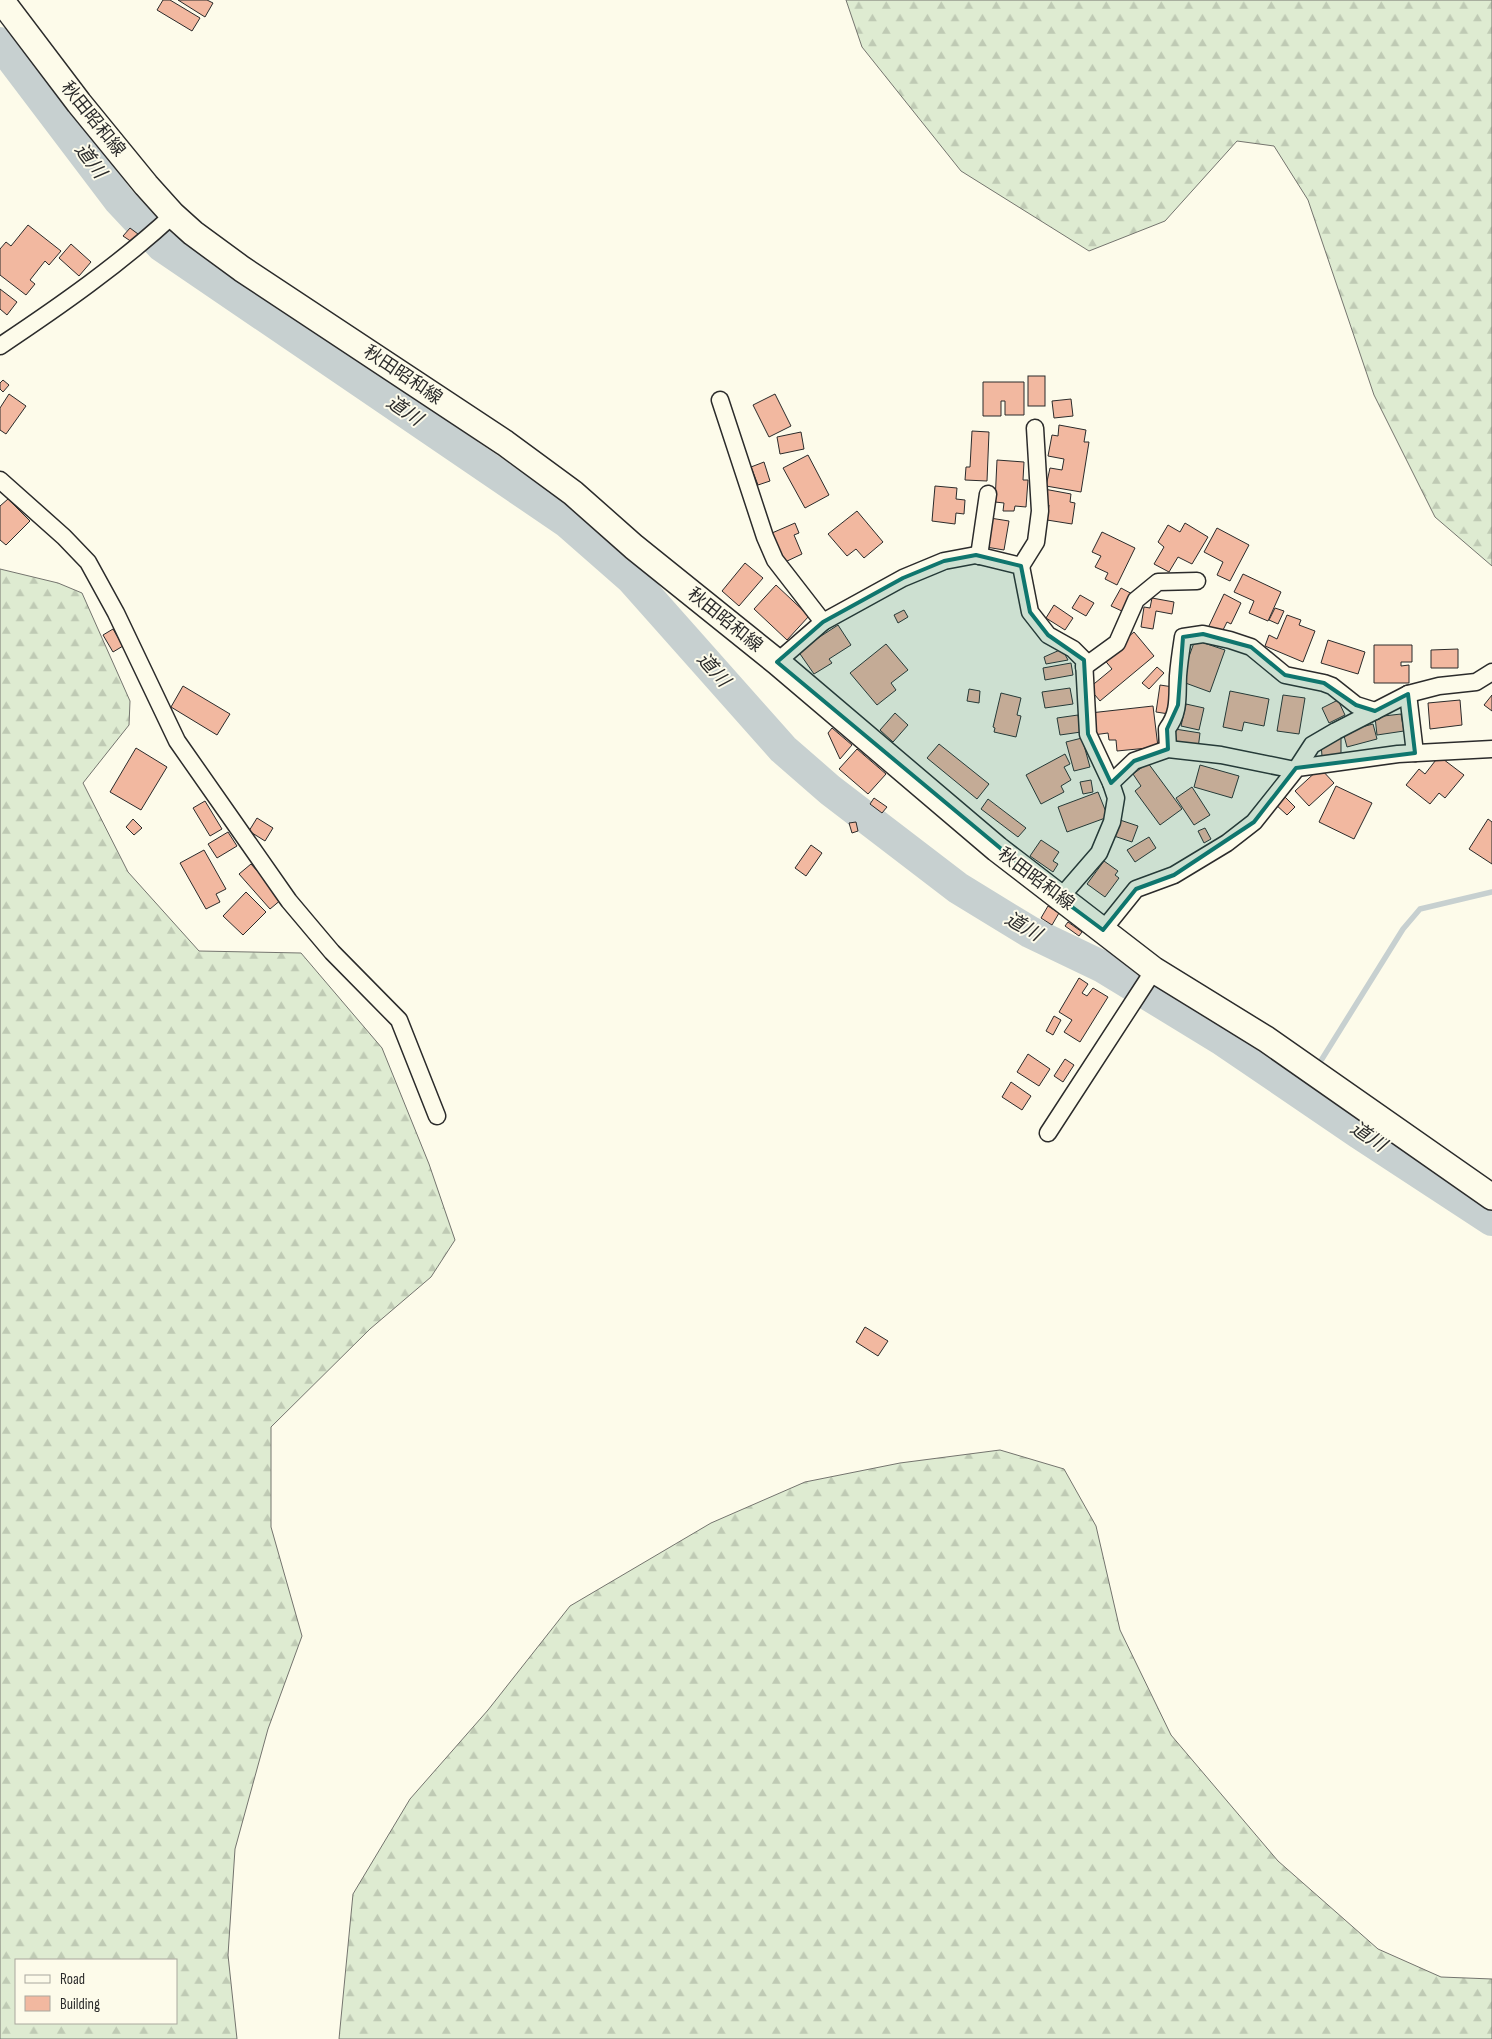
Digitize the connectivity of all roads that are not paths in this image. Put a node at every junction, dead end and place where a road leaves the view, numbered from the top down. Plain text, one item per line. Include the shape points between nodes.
1 (1, 0) edge
2 (167, 221) junction
3 (0, 346) edge
4 (720, 400) dead end
5 (1035, 428) dead end
6 (0, 480) edge
7 (988, 494) dead end
8 (980, 556) junction
9 (1021, 566) junction
10 (1196, 581) dead end
11 (823, 622) junction
12 (776, 662) junction
13 (1084, 666) junction
14 (1492, 672) edge
15 (1408, 694) junction
16 (1375, 711) junction
17 (1168, 749) junction
18 (1492, 749) edge
19 (1415, 753) junction
20 (1296, 769) junction
21 (1111, 783) junction
22 (1060, 898) junction
23 (1103, 930) junction
24 (1154, 970) junction
25 (437, 1116) dead end
26 (1048, 1133) dead end
27 (1492, 1197) edge

1 - 2 main road, 秋田昭和線
2 - 3 street via 140,245
2 - 12 main road, 秋田昭和線 via 193,233 242,269 505,443 573,493
4 - 11 street via 775,560
5 - 9 street via 1040,510 1036,542
6 - 25 street via 88,562 116,613 176,741 289,901 332,952 399,1020
7 - 8 street
8 - 9 street
8 - 11 street via 944,561 903,578
9 - 13 street via 1030,612 1048,635 1084,660
10 - 13 street via 1158,582 1136,600 1117,644
11 - 12 street
12 - 22 main road, 秋田昭和線 via 997,849
13 - 21 street via 1088,734
14 - 15 street via 1476,682
15 - 16 street
15 - 19 street
16 - 17 street via 1356,705 1324,682 1285,675 1250,647 1203,634 1183,637 1178,705 1167,729
16 - 20 street via 1312,746
17 - 20 street
17 - 21 street via 1134,761
18 - 19 street
19 - 20 street
20 - 23 street via 1254,822 1227,844 1174,875 1136,889
21 - 22 street via 1116,798 1112,822 1099,853
22 - 23 main road, 秋田昭和線
23 - 24 main road, 秋田昭和線
24 - 26 street
24 - 27 main road, 秋田昭和線 via 1266,1039

